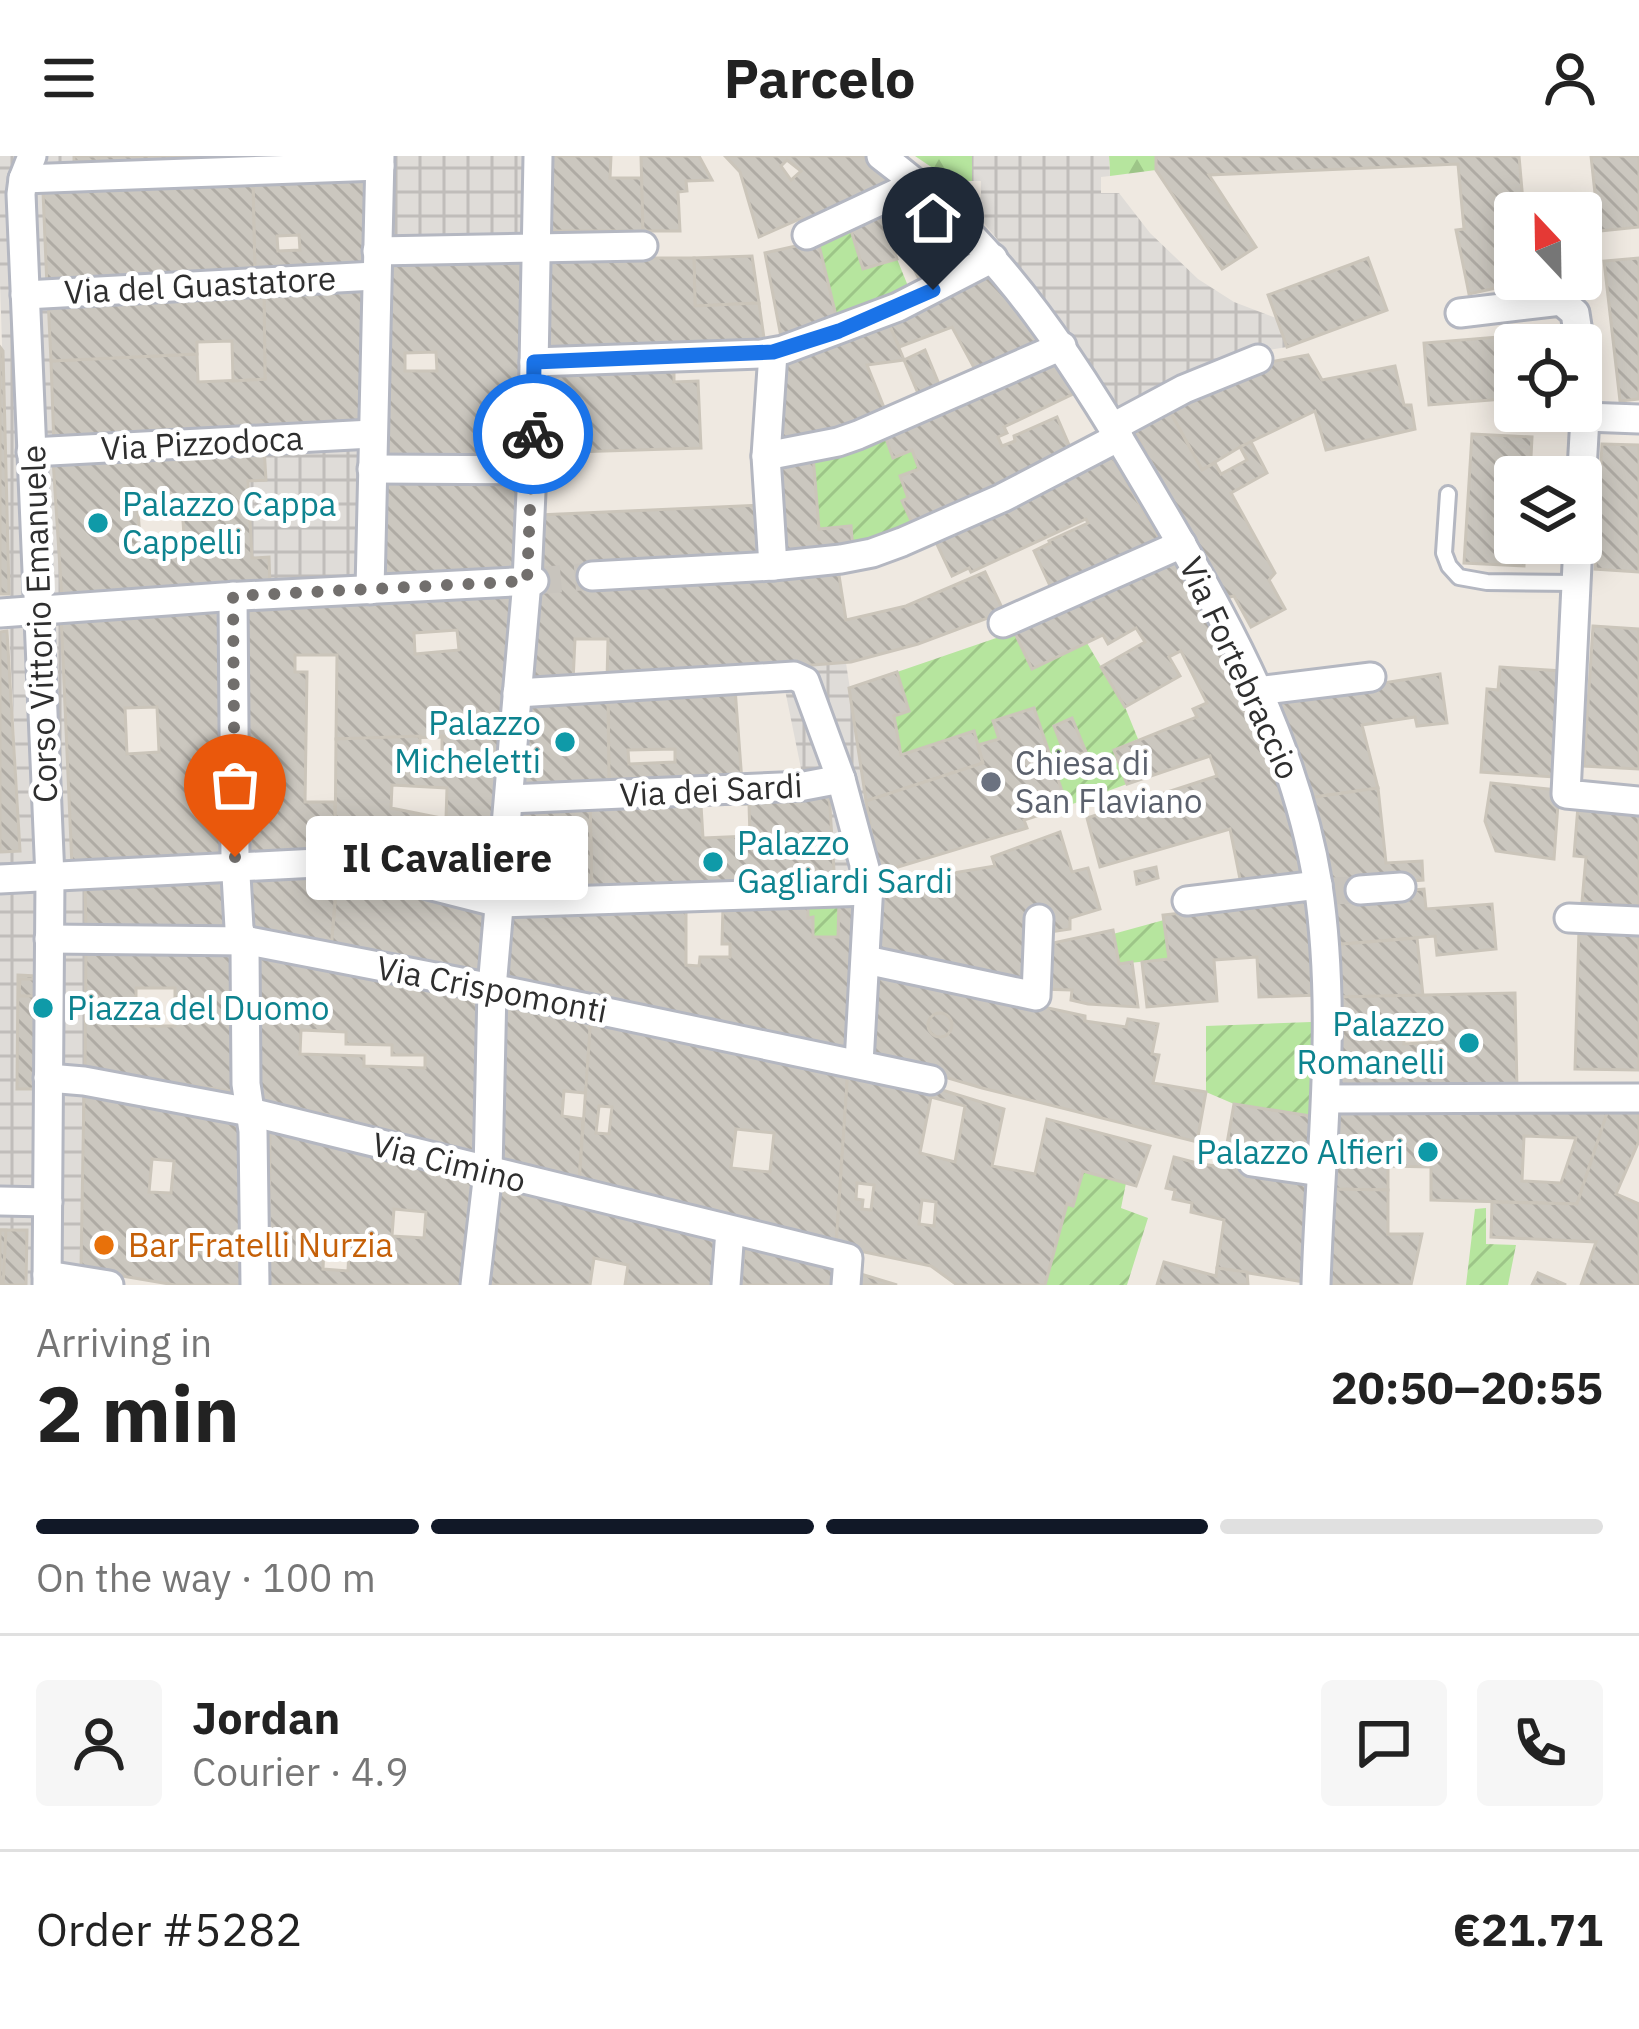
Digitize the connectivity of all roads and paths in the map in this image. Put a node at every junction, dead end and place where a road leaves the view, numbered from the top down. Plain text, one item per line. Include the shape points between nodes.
1 (538, 156) edge
2 (881, 156) edge
3 (380, 161) edge
4 (27, 167) edge
5 (916, 184) junction
6 (807, 235) dead end
7 (536, 246) junction
8 (644, 246) dead end
9 (993, 258) junction
10 (376, 263) junction
11 (25, 295) junction
12 (1460, 313) dead end
13 (1578, 324) edge
14 (13, 329) edge
15 (1062, 346) junction
16 (773, 352) junction
17 (1258, 359) dead end
18 (534, 362) junction
19 (1602, 418) edge
20 (1639, 419) edge
21 (1116, 432) junction
22 (373, 434) junction
23 (31, 452) junction
24 (766, 456) junction
25 (372, 469) junction
26 (532, 470) junction
27 (1448, 494) dead end
28 (1182, 544) junction
29 (1577, 564) edge
30 (773, 566) junction
31 (592, 576) tunnel mouth
32 (531, 581) junction
33 (1576, 583) junction
34 (370, 590) junction
35 (233, 596) junction
36 (38, 609) junction
37 (0, 613) edge
38 (1003, 623) dead end
39 (1371, 677) dead end
40 (1258, 691) junction
41 (517, 693) junction
42 (841, 779) junction
43 (509, 799) junction
44 (1639, 801) edge
45 (236, 867) junction
46 (50, 878) junction
47 (0, 880) edge
48 (1401, 887) dead end
49 (1321, 890) junction
50 (1360, 890) tunnel mouth
51 (870, 896) junction
52 (1187, 902) dead end
53 (499, 903) junction
54 (1570, 917) dead end
55 (1040, 919) dead end
56 (1639, 922) edge
57 (49, 939) junction
58 (243, 940) junction
59 (866, 961) junction
60 (492, 988) junction
61 (859, 1063) junction
62 (48, 1078) junction
63 (931, 1080) dead end
64 (1639, 1098) edge
65 (1328, 1099) junction
66 (250, 1112) junction
67 (1252, 1162) dead end
68 (488, 1172) junction
69 (1321, 1172) junction
70 (0, 1201) edge
71 (48, 1202) junction
72 (730, 1230) junction
73 (847, 1272) edge
74 (47, 1280) edge
75 (109, 1285) edge
76 (255, 1285) edge
77 (475, 1285) edge
78 (726, 1285) edge
79 (1316, 1285) edge

1 - 7 street
2 - 5 street, Via Fortebraccio
3 - 4 street via 199,173
3 - 10 street
4 - 11 street, Corso Vittorio Emanuele
5 - 6 street
5 - 9 street, Via Fortebraccio
7 - 8 street, Via del Guastatore
7 - 10 street, Via del Guastatore
7 - 18 street
9 - 15 street, Via Fortebraccio
9 - 16 street via 898,307
10 - 11 street, Via del Guastatore
10 - 22 street
11 - 14 street, Corso Vittorio Emanuele
12 - 13 street via 1561,301
14 - 23 street, Corso Vittorio Emanuele
15 - 21 street, Via Fortebraccio
15 - 24 street via 858,435
16 - 18 street
16 - 24 street
17 - 21 street via 1184,389
18 - 26 street
19 - 20 street
21 - 28 street, Via Fortebraccio
21 - 30 street via 1002,498 902,542 842,560
22 - 23 street, Via Pizzodoca
22 - 25 street
23 - 36 street, Corso Vittorio Emanuele
24 - 30 street
25 - 26 street
25 - 34 street
26 - 32 street
27 - 33 lane via 1445,560 1459,577
28 - 38 street
28 - 40 street, Via Fortebraccio
29 - 33 street
30 - 31 street
32 - 34 street
32 - 41 street
33 - 44 street via 1566,794
34 - 35 street
35 - 36 street
35 - 45 street
36 - 37 street
36 - 46 street, Corso Vittorio Emanuele
39 - 40 street
40 - 49 street, Via Fortebraccio via 1299,796
41 - 42 street via 799,677
41 - 43 street
42 - 43 street, Via dei Sardi
42 - 51 street
43 - 53 street
45 - 46 street
45 - 53 street via 344,863
45 - 58 street
46 - 47 street
46 - 57 street
48 - 50 street
49 - 52 street
49 - 65 street, Via Fortebraccio
51 - 53 street
51 - 59 street
53 - 60 street
54 - 56 street
55 - 59 street via 1036,996
57 - 58 street, Via Crispomonti
57 - 62 street
58 - 60 street, Via Crispomonti
58 - 66 street
59 - 61 street
60 - 61 street, Via Crispomonti
60 - 68 street
61 - 63 street, Via Crispomonti
62 - 66 street, Via Cimino
62 - 71 street
64 - 65 street
65 - 69 street, Via Fortebraccio
66 - 68 street, Via Cimino
66 - 76 street
67 - 69 street
68 - 72 street, Via Cimino
68 - 77 street
69 - 79 street, Via Fortebraccio
70 - 71 street
71 - 74 street
72 - 73 street, Via Cimino
72 - 78 street
74 - 75 street

